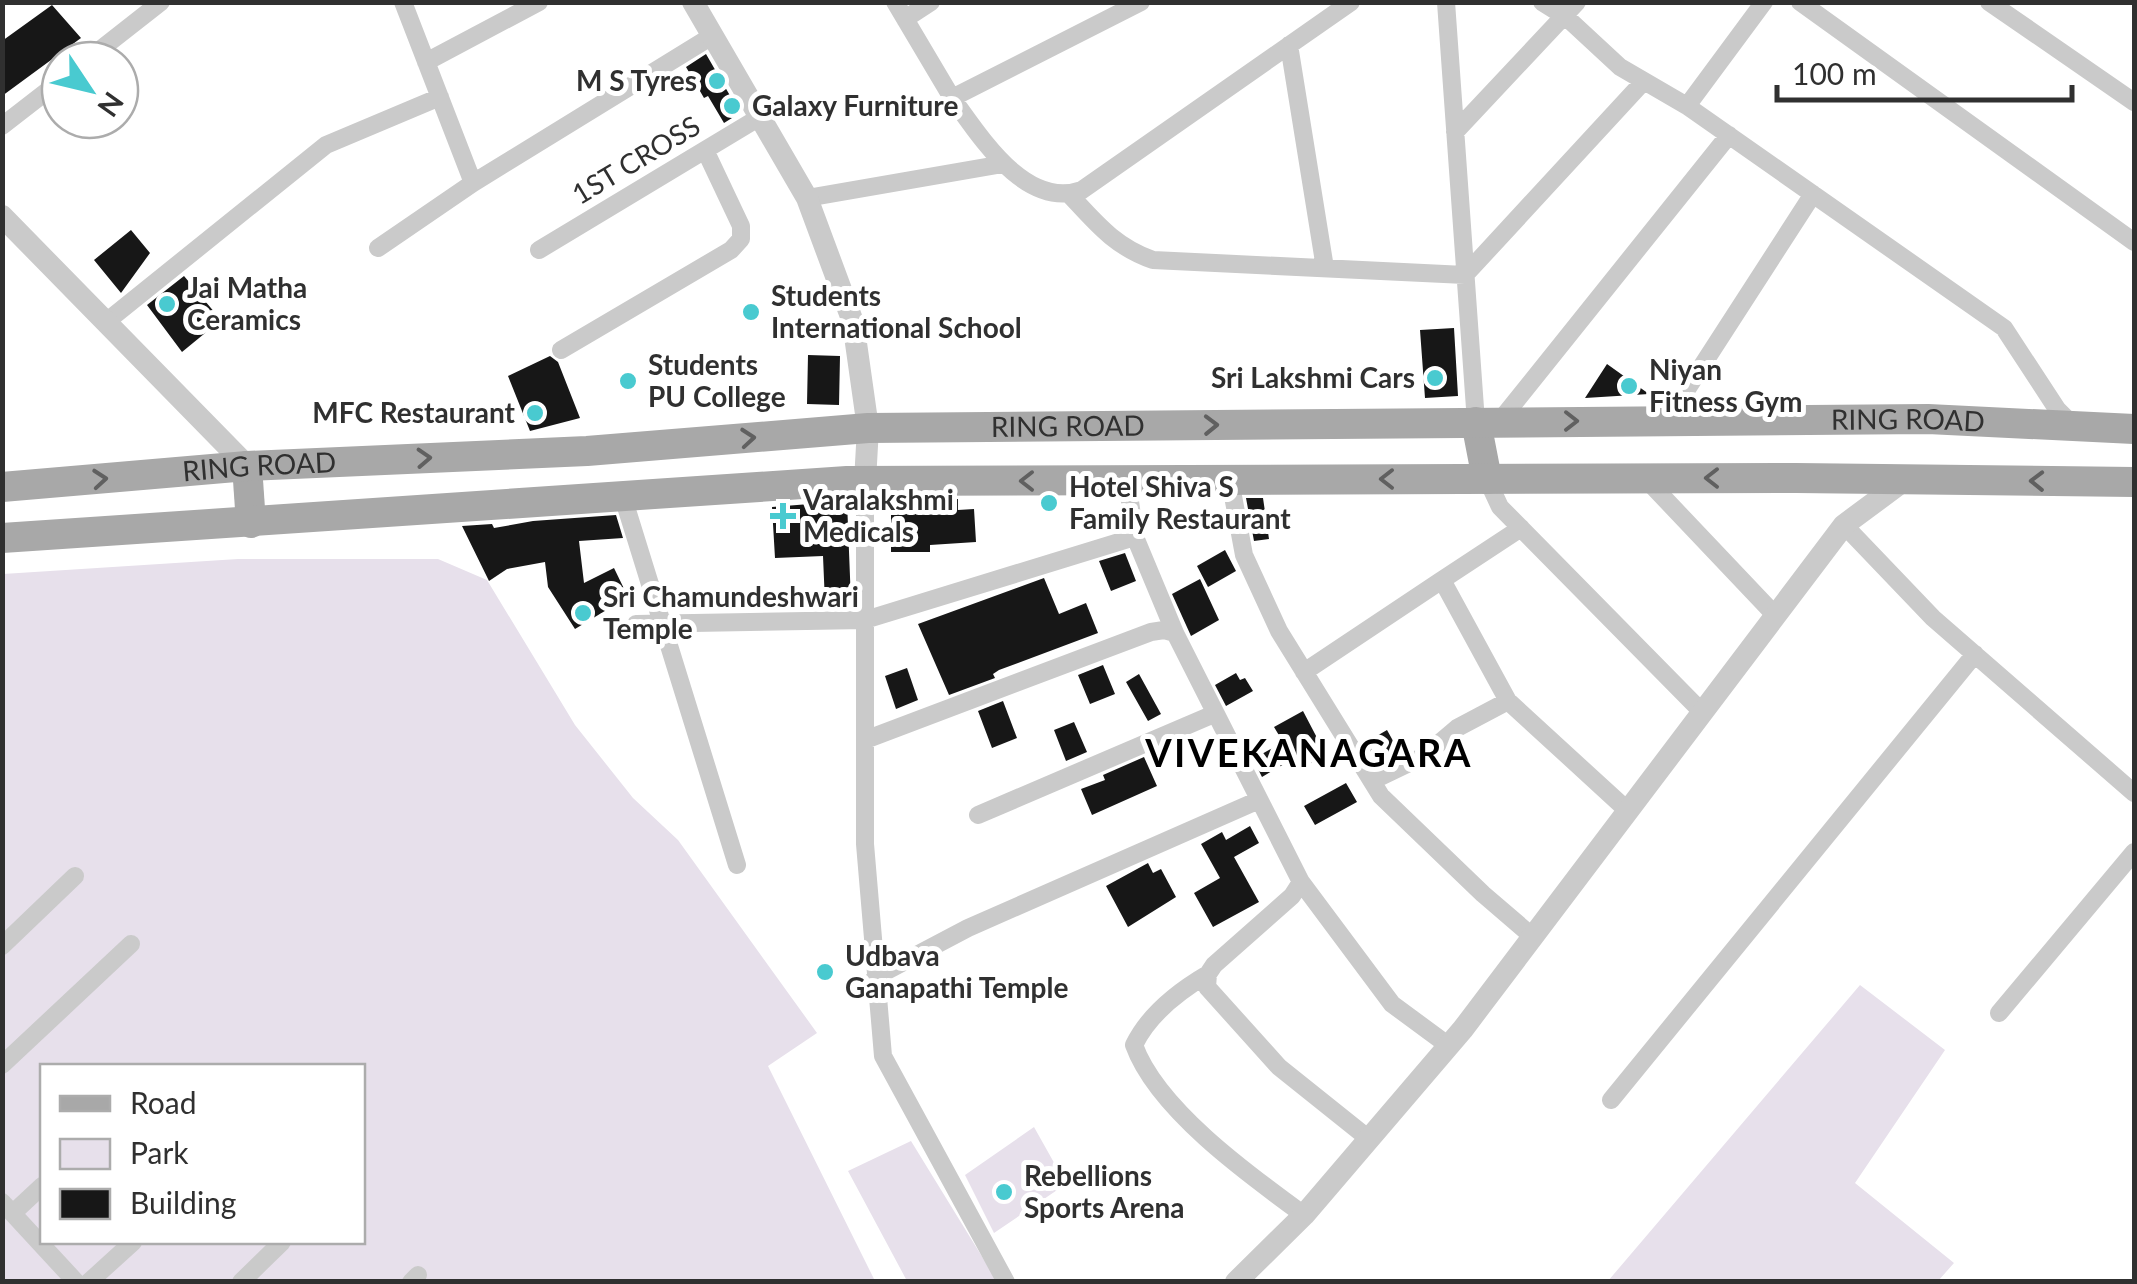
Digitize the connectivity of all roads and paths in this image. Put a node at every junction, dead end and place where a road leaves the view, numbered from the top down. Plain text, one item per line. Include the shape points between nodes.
1 (161, 2) edge
2 (403, 2) edge
3 (539, 2) edge
4 (692, 2) edge
5 (894, 2) edge
6 (931, 2) edge
7 (1142, 2) edge
8 (1351, 2) edge
9 (1446, 2) edge
10 (1542, 2) edge
11 (1764, 2) edge
12 (1800, 2) edge
13 (1989, 2) edge
14 (1571, 10) edge
15 (905, 19) junction
16 (712, 36) junction
17 (113, 40) edge
18 (1290, 45) junction
19 (426, 62) junction
20 (1644, 81) junction
21 (40, 97) edge
22 (440, 97) junction
23 (952, 98) junction
24 (2134, 102) edge
25 (1688, 106) junction
26 (760, 116) junction
27 (2, 126) edge
28 (1455, 132) junction
29 (1729, 135) junction
30 (706, 152) junction
31 (1002, 164) junction
32 (473, 183) junction
33 (1069, 194) junction
34 (1813, 194) junction
35 (807, 198) junction
36 (2, 216) edge
37 (2134, 242) edge
38 (378, 248) dead end
39 (539, 250) dead end
40 (1325, 268) junction
41 (1465, 275) junction
42 (106, 322) junction
43 (561, 350) dead end
44 (1666, 420) junction
45 (1487, 422) junction
46 (2075, 427) junction
47 (868, 428) junction
48 (2134, 429) edge
49 (247, 466) junction
50 (1645, 478) junction
51 (1487, 479) junction
52 (1906, 479) junction
53 (1127, 480) junction
54 (1230, 480) junction
55 (866, 481) junction
56 (2134, 482) edge
57 (2, 486) edge
58 (623, 497) junction
59 (251, 524) junction
60 (1844, 524) junction
61 (1522, 528) junction
62 (1134, 537) junction
63 (2, 538) edge
64 (1442, 580) junction
65 (1776, 615) junction
66 (865, 620) junction
67 (636, 624) dead end
68 (663, 624) junction
69 (1175, 633) junction
70 (1974, 654) junction
71 (1304, 672) junction
72 (1508, 702) junction
73 (1702, 712) junction
74 (1214, 714) junction
75 (865, 740) junction
76 (1372, 781) junction
77 (2134, 794) edge
78 (1259, 800) junction
79 (1628, 811) junction
80 (978, 814) dead end
81 (2134, 852) edge
82 (737, 865) dead end
83 (75, 876) dead end
84 (1301, 882) junction
85 (1533, 937) junction
86 (131, 944) dead end
87 (2, 946) edge
88 (1208, 974) junction
89 (875, 978) junction
90 (2000, 1013) dead end
91 (1449, 1046) junction
92 (2, 1065) edge
93 (1611, 1100) dead end
94 (1369, 1139) junction
95 (40, 1187) edge
96 (8, 1208) edge
97 (1304, 1215) junction
98 (40, 1243) edge
99 (41, 1244) edge
100 (130, 1244) edge
101 (280, 1244) edge
102 (76, 1282) edge
103 (90, 1282) edge
104 (241, 1282) edge
105 (1006, 1282) edge
106 (1236, 1282) edge

1 - 17 street
2 - 19 street
3 - 19 street
4 - 16 street
5 - 15 street
6 - 15 street
7 - 23 street
8 - 18 street
9 - 28 street
10 - 14 street
11 - 25 street
12 - 37 street
13 - 24 street
14 - 20 street via 1620,67
14 - 28 street
15 - 23 street
16 - 26 street
16 - 32 street
18 - 33 street
18 - 40 street
19 - 22 street
20 - 25 street
20 - 41 street
21 - 27 street
22 - 32 street
22 - 42 street via 326,145
23 - 31 street
25 - 29 street
26 - 30 street, 1ST CROSS
26 - 35 street
28 - 41 street
29 - 34 street
29 - 45 street
30 - 39 street, 1ST CROSS
30 - 43 street via 741,239
31 - 33 street via 1054,193
31 - 35 street
32 - 38 street
33 - 40 street via 1107,234 1153,260
34 - 44 street
34 - 46 street via 2004,328
35 - 47 street via 854,322
36 - 42 street
40 - 41 street
41 - 45 street
42 - 49 street
45 -> 44 main road, RING ROAD
44 - 46 main road, RING ROAD via 1928,419
47 -> 45 main road, RING ROAD
45 - 51 main road
46 - 48 main road, RING ROAD
49 -> 47 main road, RING ROAD via 587,451
47 - 55 street
57 -> 49 main road, RING ROAD
49 - 59 main road
50 - 51 main road, RING ROAD
52 -> 50 main road, RING ROAD
50 - 65 street
51 -> 54 main road, RING ROAD
51 - 61 street via 1500,507
56 -> 52 main road, RING ROAD
52 - 60 street
53 - 54 main road, RING ROAD
53 -> 55 main road, RING ROAD
53 - 62 street
54 - 71 street via 1244,555
55 - 58 main road, RING ROAD
55 - 66 street
58 - 59 main road, RING ROAD
58 - 68 street
59 - 63 main road, RING ROAD
60 - 65 street
60 - 70 street
61 - 64 street
61 - 73 street
62 - 66 street
62 - 69 street
64 - 71 street
64 - 72 street
65 - 73 street
66 - 68 street
66 - 75 street
67 - 68 street
68 - 82 street
69 - 74 street
69 - 75 street via 1152,632
70 - 77 street
70 - 93 street
71 - 76 street
72 - 76 street
72 - 79 street
73 - 79 street
74 - 78 street
74 - 80 street
75 - 89 street
76 - 85 street
78 - 84 street
78 - 89 street via 968,928
79 - 85 street
81 - 90 street
83 - 87 street
84 - 88 street
84 - 91 street via 1392,1004
85 - 91 street
86 - 92 street
88 - 94 street via 1207,987 1279,1067
88 - 97 street via 1151,1019 1134,1045 1179,1115
89 - 105 street via 883,1056
91 - 94 street
94 - 97 street
95 - 96 street
96 - 98 street
97 - 106 street
99 - 102 street
100 - 103 street
101 - 104 street

